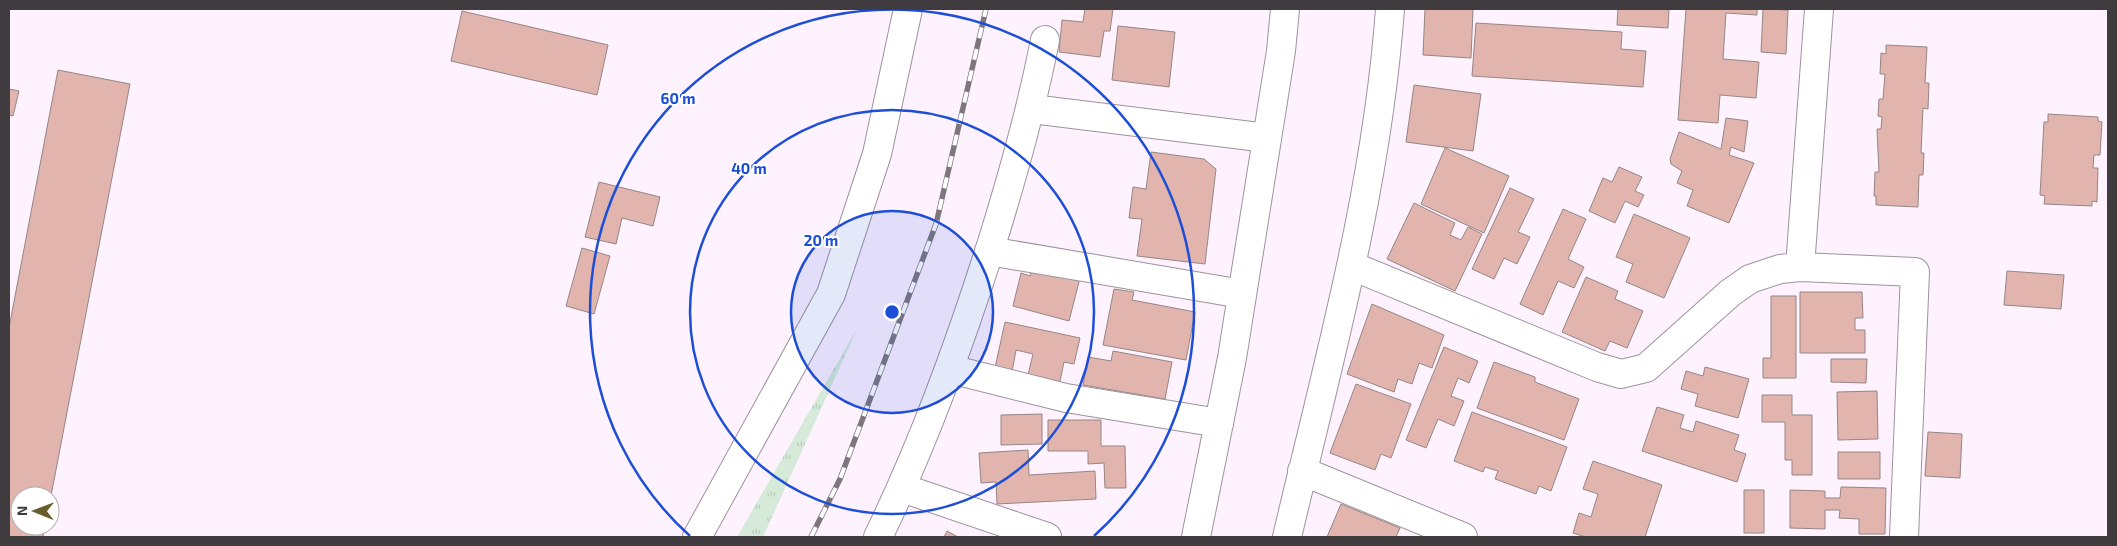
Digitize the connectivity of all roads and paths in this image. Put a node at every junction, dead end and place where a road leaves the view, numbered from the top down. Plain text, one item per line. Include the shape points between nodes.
1 (908, 9) edge
2 (1285, 9) edge
3 (1390, 9) edge
4 (1819, 9) edge
5 (1045, 40) dead end
6 (1032, 109) junction
7 (1267, 138) junction
8 (989, 252) junction
9 (1352, 266) junction
10 (1800, 266) junction
11 (1242, 294) junction
12 (950, 369) junction
13 (1219, 423) junction
14 (1302, 471) junction
15 (902, 488) junction
16 (697, 537) edge
17 (878, 537) edge
18 (1047, 537) edge
19 (1196, 537) edge
20 (1286, 537) edge
21 (1463, 537) edge
22 (1904, 537) edge

1 - 16 street via 877,154 830,294
2 - 7 street
3 - 9 street via 1368,186
4 - 10 street
5 - 6 street
6 - 7 street
6 - 8 street
7 - 11 street
8 - 11 street
8 - 12 street
9 - 10 street via 1621,374 1646,368 1750,279
9 - 14 street
10 - 22 street via 1915,272
11 - 13 street
12 - 13 street via 1066,398
12 - 15 street
13 - 19 street
14 - 20 street
14 - 21 street
15 - 17 street
15 - 18 street

